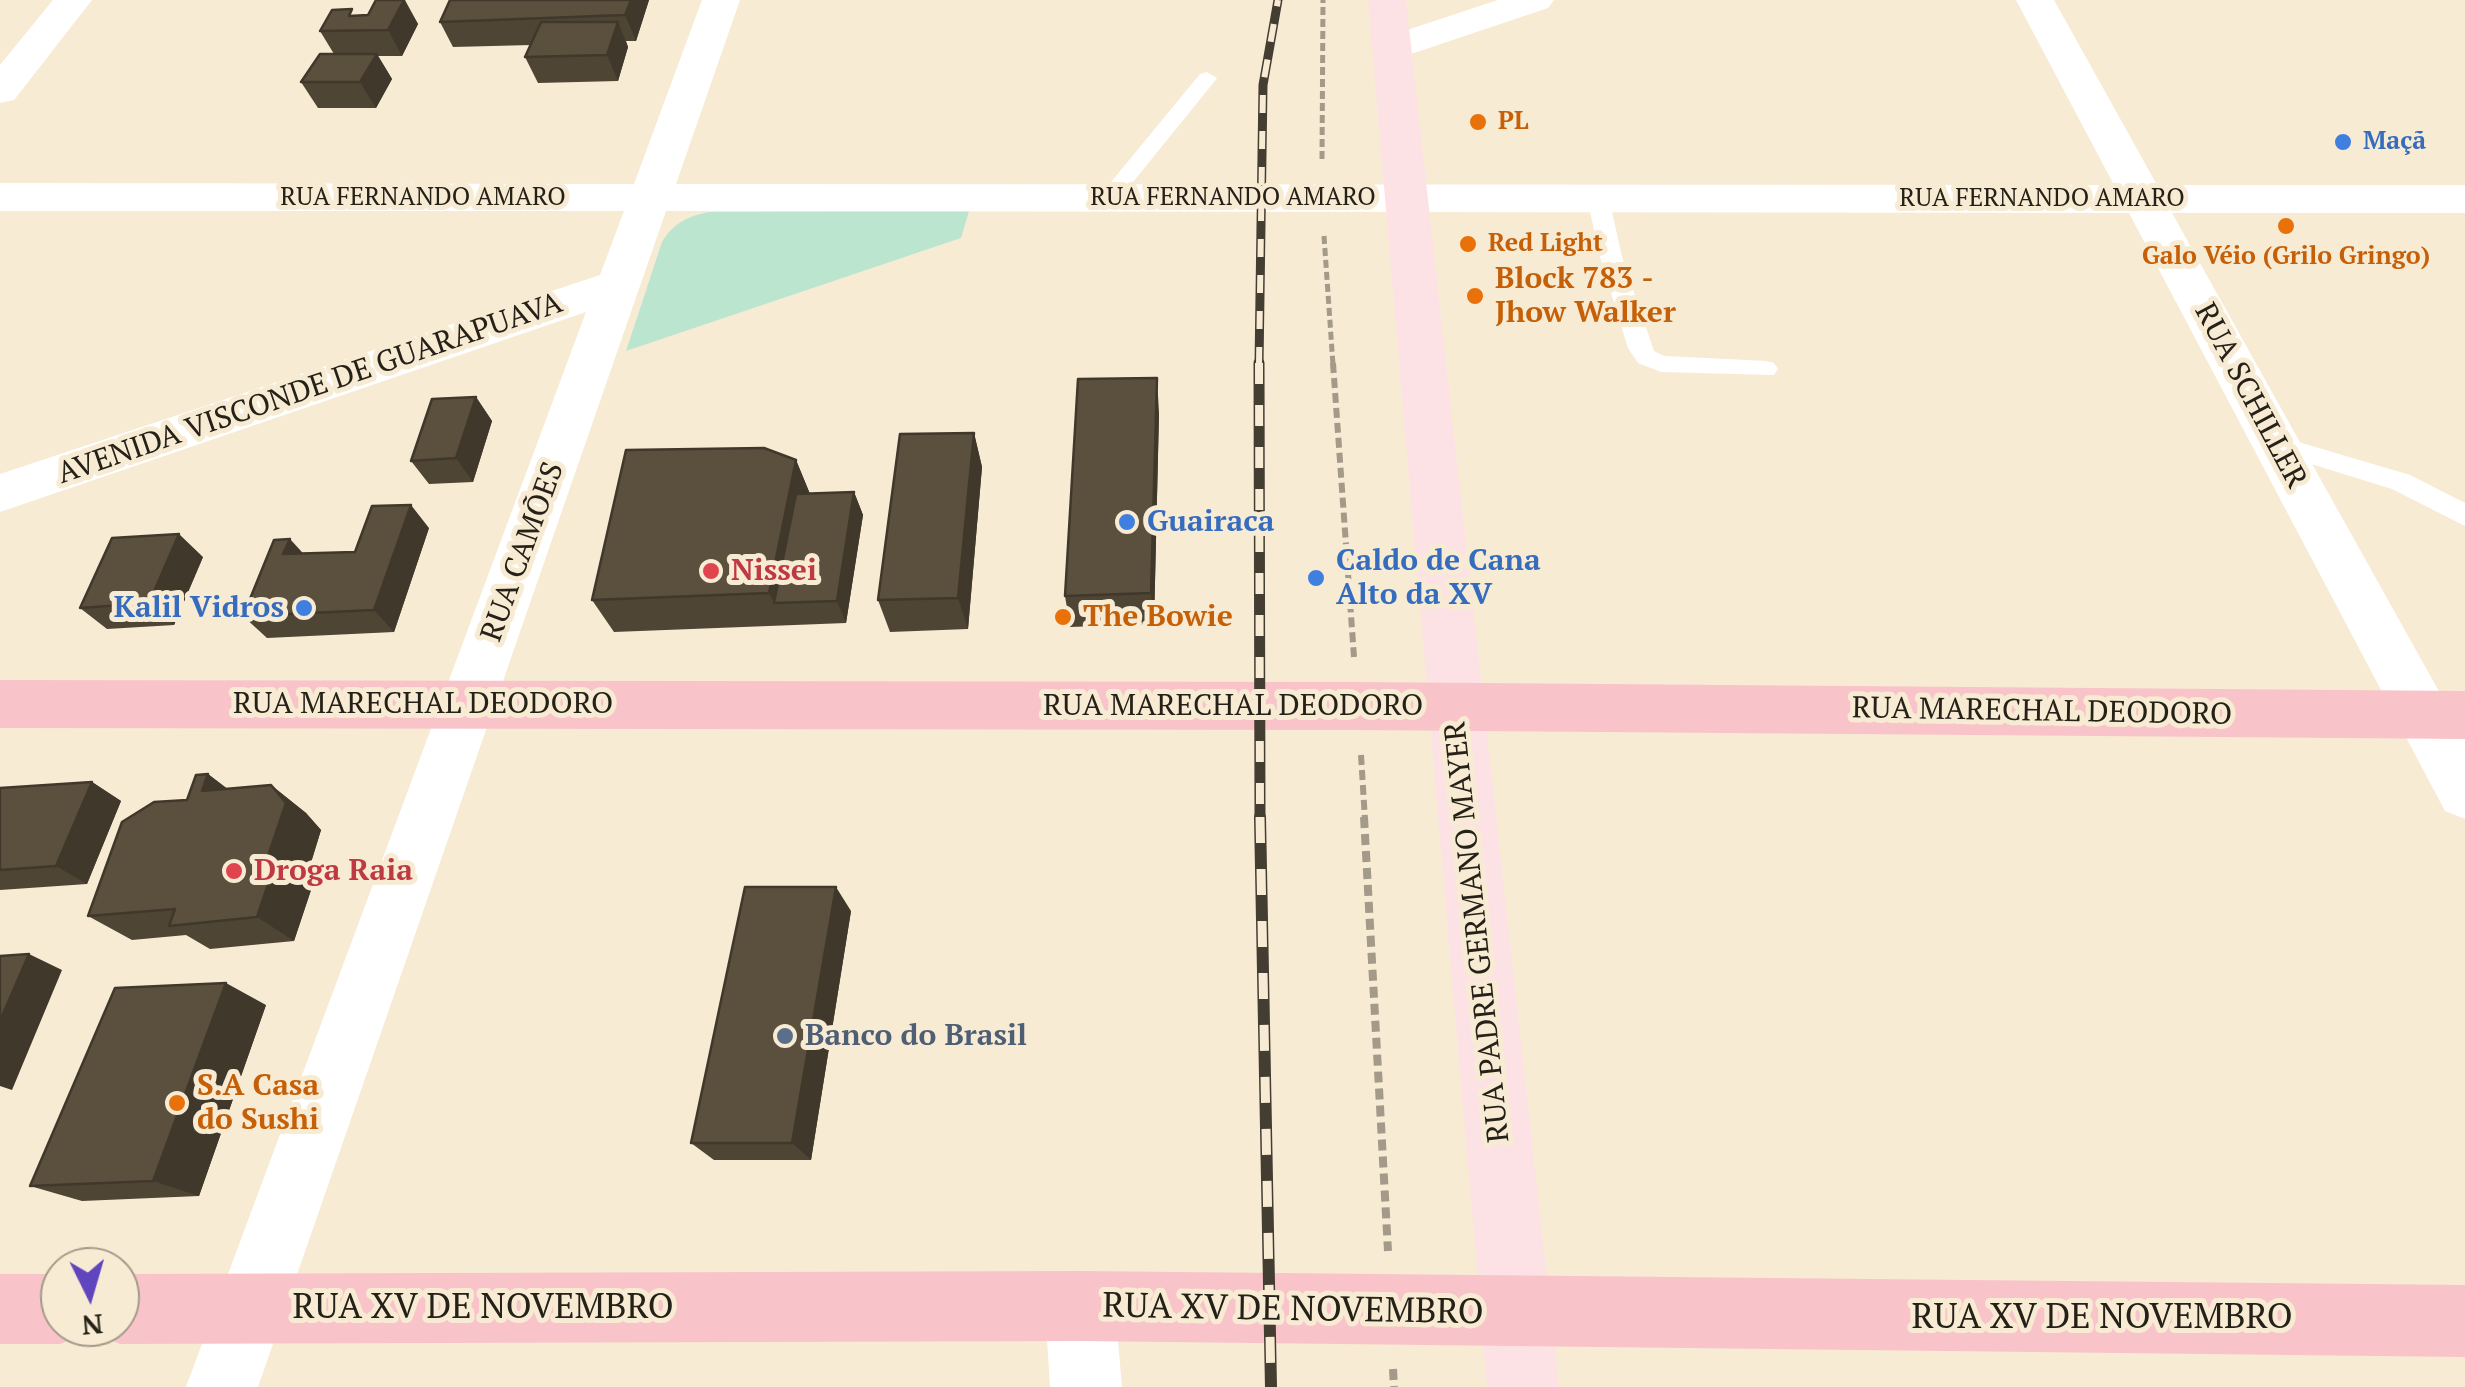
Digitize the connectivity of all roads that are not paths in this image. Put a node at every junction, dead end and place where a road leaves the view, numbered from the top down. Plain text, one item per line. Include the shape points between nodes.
1 (73, 0) edge
2 (722, 0) edge
3 (1387, 0) edge
4 (1535, 0) edge
5 (2035, 0) edge
6 (1392, 48) junction
7 (1207, 78) dead end
8 (0, 91) edge
9 (0, 197) edge
10 (650, 198) junction
11 (1109, 198) junction
12 (1406, 198) junction
13 (1598, 198) junction
14 (2142, 199) junction
15 (2465, 199) edge
16 (620, 284) junction
17 (1766, 369) dead end
18 (2275, 444) junction
19 (0, 493) edge
20 (2465, 516) edge
21 (0, 704) edge
22 (468, 704) junction
23 (1456, 707) junction
24 (2444, 716) edge
25 (2465, 793) edge
26 (1080, 1306) junction
27 (40, 1309) edge
28 (140, 1309) edge
29 (250, 1309) junction
30 (0, 1310) edge
31 (1516, 1313) junction
32 (2465, 1321) edge
33 (222, 1387) edge
34 (1086, 1387) edge
35 (1523, 1387) edge

1 - 8 street
2 - 10 street, RUA CAMÕES
3 - 6 street, RUA PADRE GERMANO MAYER
4 - 6 street
5 - 14 street, RUA SCHILLER
6 - 12 street, RUA PADRE GERMANO MAYER
7 - 11 lane
9 - 10 street, RUA FERNANDO AMARO
10 - 11 street, RUA FERNANDO AMARO
10 - 16 street, RUA CAMÕES
11 - 12 street, RUA FERNANDO AMARO
12 - 13 street, RUA FERNANDO AMARO
12 - 23 street, RUA PADRE GERMANO MAYER
13 - 14 street, RUA FERNANDO AMARO
13 - 17 lane via 1646,356 1661,364
14 - 15 street, RUA FERNANDO AMARO
14 - 18 street, RUA SCHILLER
16 - 19 street, AVENIDA VISCONDE DE GUARAPUAVA
16 - 22 street, RUA CAMÕES
18 - 20 lane via 2378,475
18 - 24 street, RUA SCHILLER
21 - 22 main road, RUA MARECHAL DEODORO
22 - 23 main road, RUA MARECHAL DEODORO
22 - 29 street, RUA CAMÕES
23 - 24 main road, RUA MARECHAL DEODORO
23 - 31 street, RUA PADRE GERMANO MAYER
24 - 25 street, RUA SCHILLER
26 - 29 main road, RUA XV DE NOVEMBRO
26 - 31 main road, RUA XV DE NOVEMBRO
26 - 34 street
27 - 30 main road
28 - 29 main road, RUA XV DE NOVEMBRO
29 - 33 street, RUA CAMÕES
31 - 32 main road, RUA XV DE NOVEMBRO
31 - 35 street, RUA PADRE GERMANO MAYER

